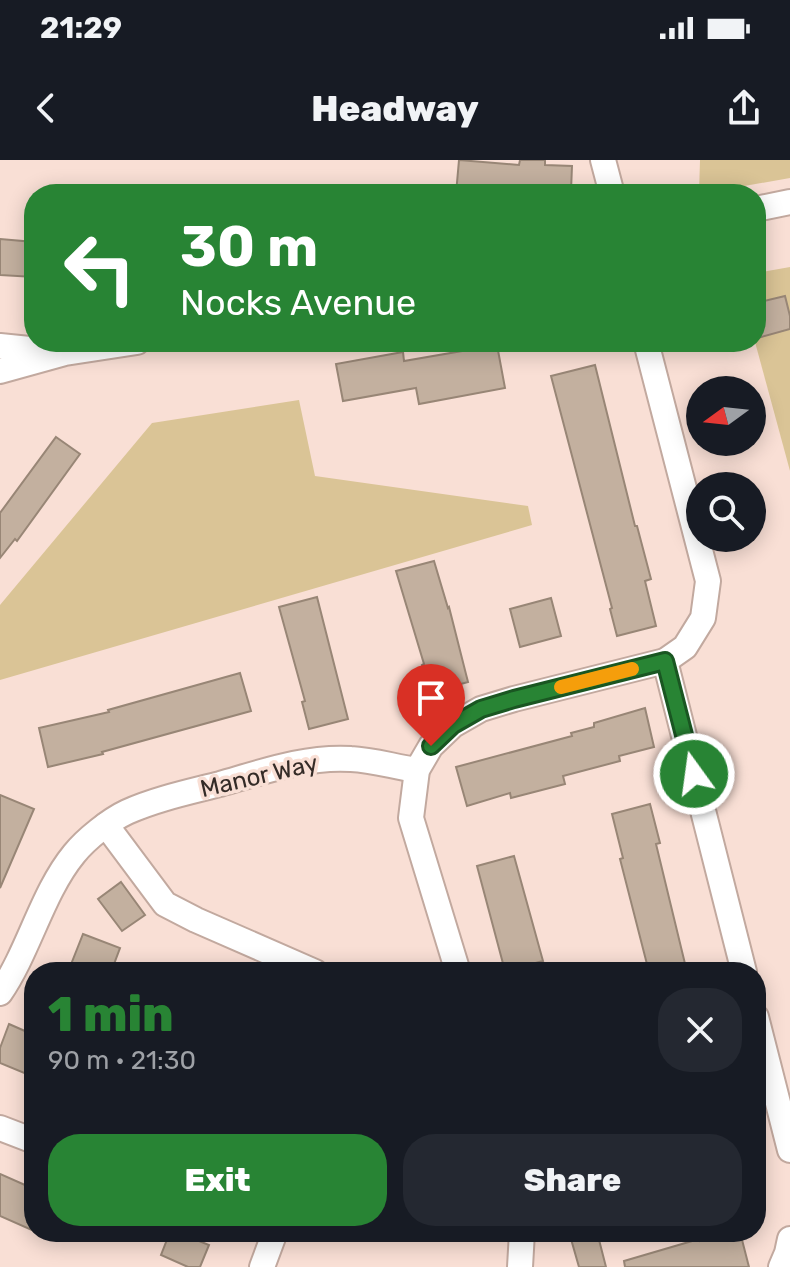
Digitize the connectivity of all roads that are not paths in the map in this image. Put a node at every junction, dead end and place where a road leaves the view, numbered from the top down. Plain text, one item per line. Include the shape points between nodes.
1 (603, 160) edge
2 (609, 184) edge
3 (790, 202) edge
4 (766, 207) edge
5 (0, 346) edge
6 (24, 349) edge
7 (56, 352) edge
8 (72, 352) edge
9 (649, 352) edge
10 (65, 353) junction
11 (0, 371) edge
12 (665, 661) junction
13 (417, 770) junction
14 (106, 825) junction
15 (292, 962) edge
16 (455, 962) edge
17 (741, 962) edge
18 (0, 993) edge
19 (766, 1056) edge
20 (0, 1128) edge
21 (24, 1137) edge
22 (790, 1150) edge
23 (790, 1239) edge
24 (268, 1242) edge
25 (521, 1242) edge
26 (262, 1267) edge
27 (520, 1267) edge
28 (781, 1267) edge

1 - 2 street
3 - 4 street
5 - 6 street
7 - 10 street
8 - 10 street
9 - 12 street via 708,581 703,618 685,647
10 - 11 street
12 - 13 street via 481,709 453,725 431,746
12 - 17 street
13 - 14 street, Manor Way via 351,759 289,765 160,800
13 - 16 street via 411,818
14 - 15 street via 165,904
14 - 18 street, Manor Way via 75,853 56,881
19 - 22 street
20 - 21 street
23 - 28 street
24 - 26 street
25 - 27 street

